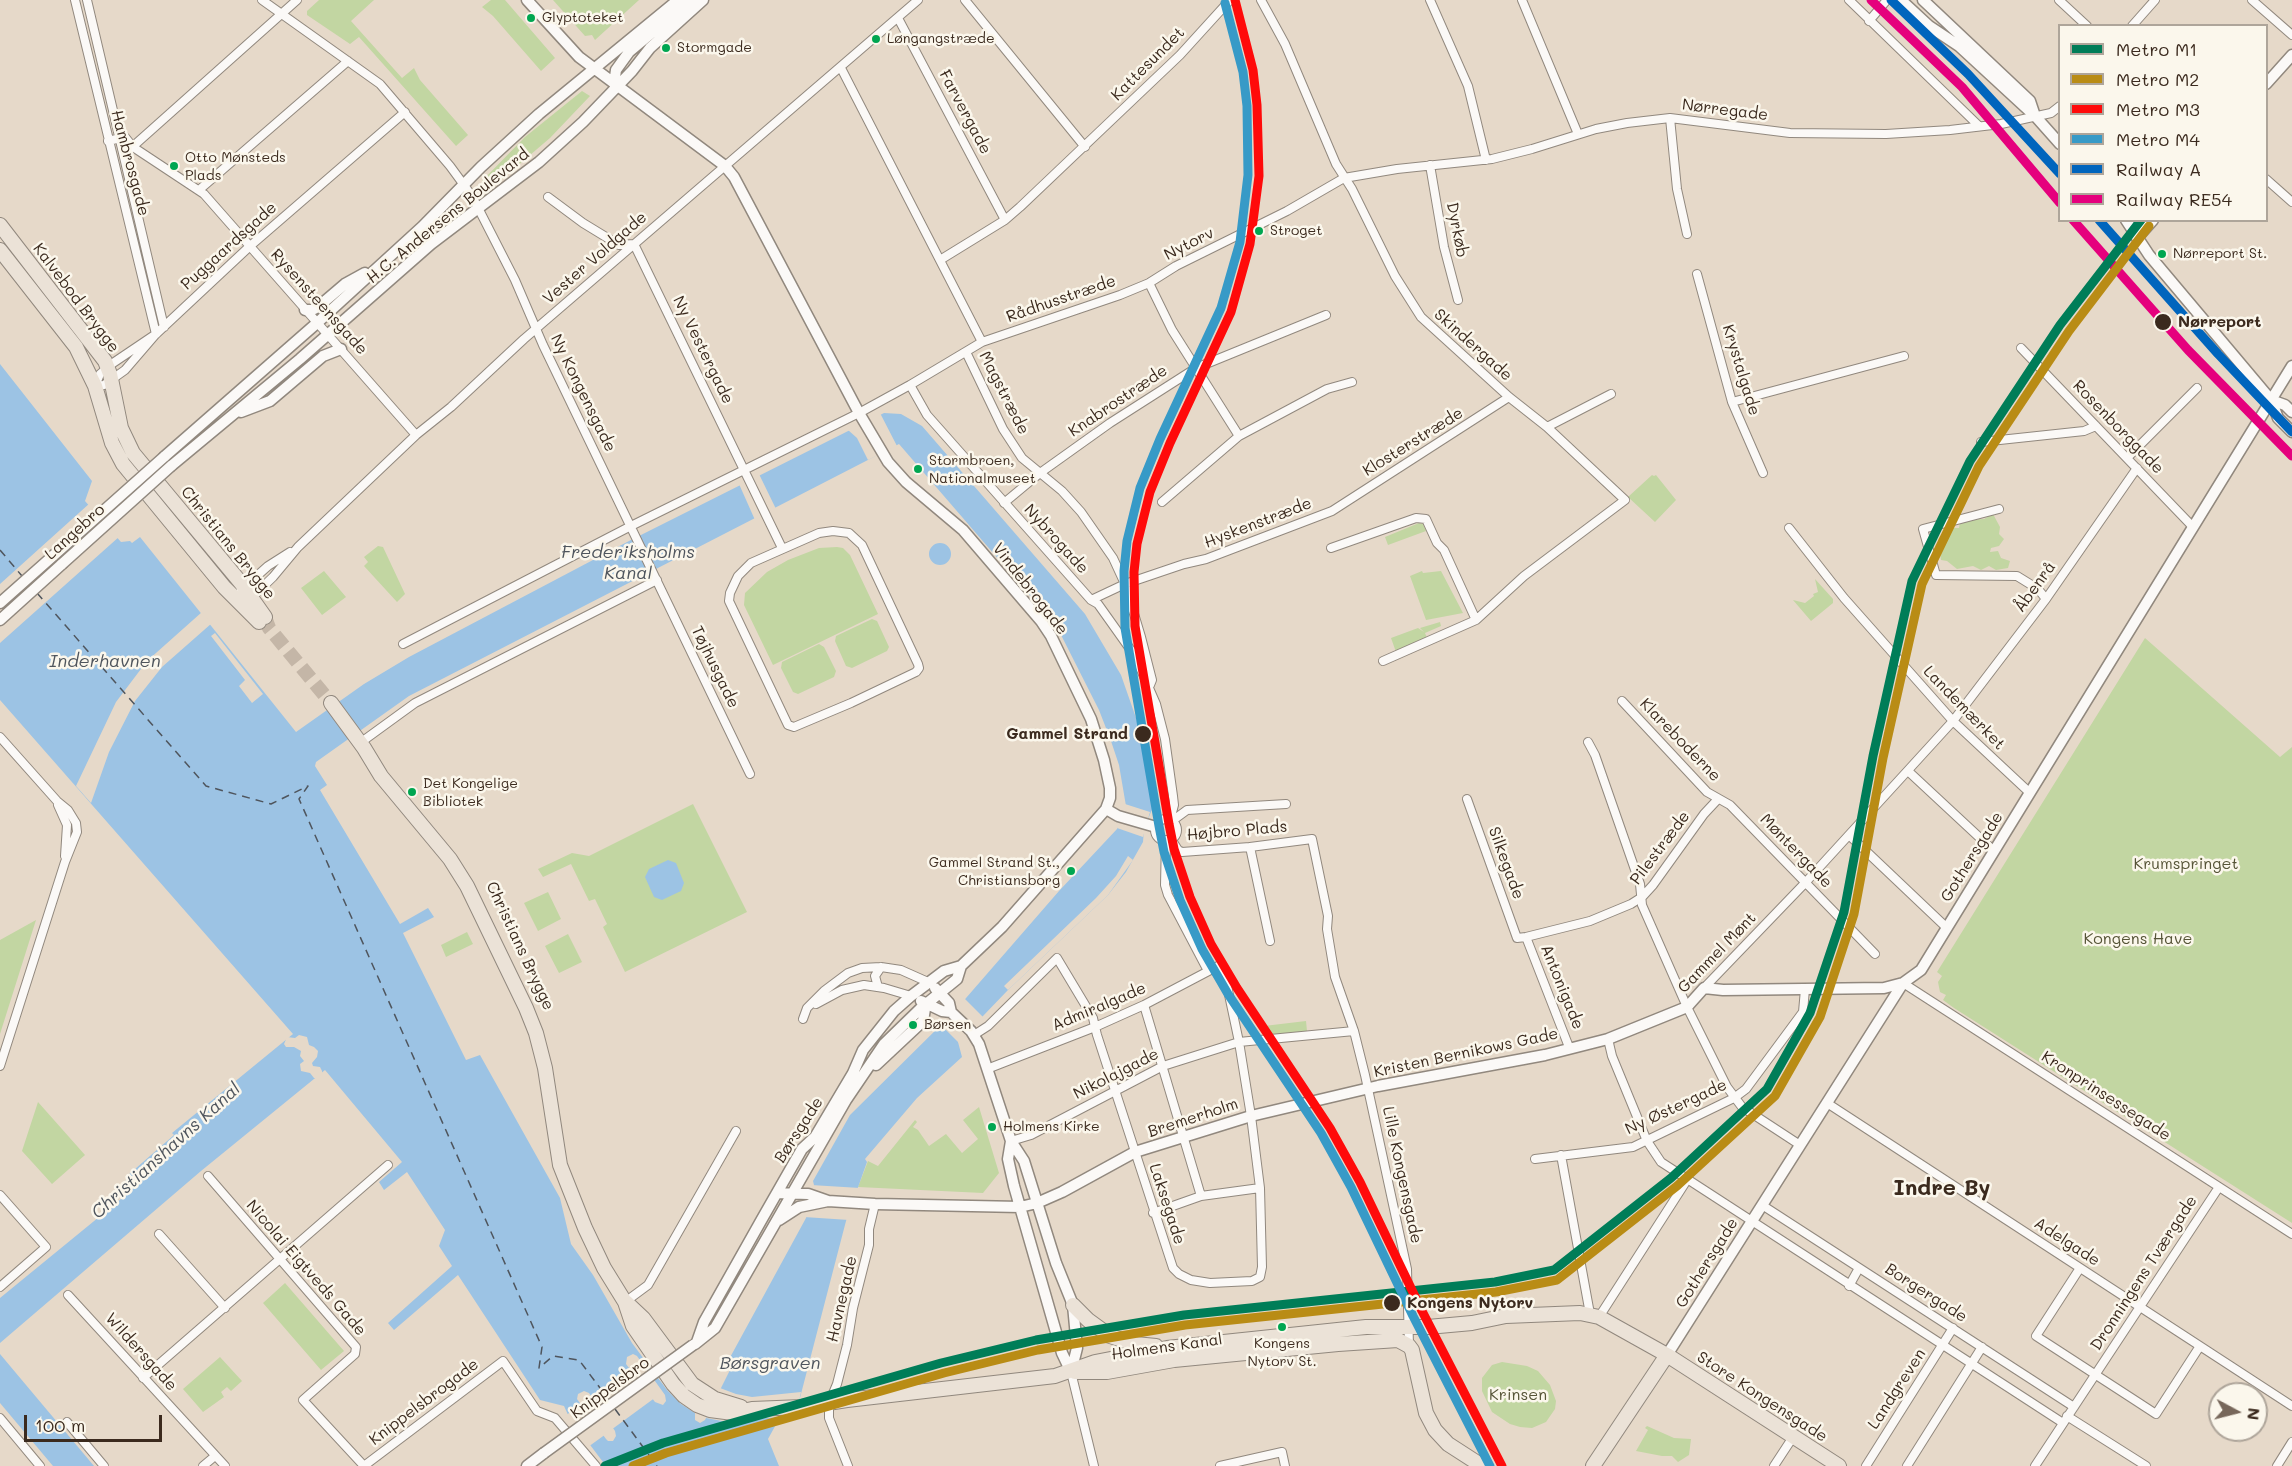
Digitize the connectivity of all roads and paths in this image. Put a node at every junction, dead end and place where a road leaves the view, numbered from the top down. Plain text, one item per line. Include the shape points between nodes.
1 (75, 0) edge
2 (87, 0) edge
3 (262, 0) edge
4 (297, 0) edge
5 (527, 0) edge
6 (678, 0) edge
7 (691, 0) edge
8 (703, 0) edge
9 (918, 0) edge
10 (965, 0) edge
11 (1230, 0) edge
12 (1261, 0) edge
13 (1430, 0) edge
14 (1522, 0) edge
15 (1849, 0) edge
16 (1887, 0) edge
17 (1901, 0) edge
18 (1923, 0) edge
19 (2059, 0) edge
20 (2155, 0) edge
21 (2252, 0) edge
22 (282, 14) junction
23 (898, 18) junction
24 (1869, 21) junction
25 (2085, 24) edge
26 (2134, 24) edge
27 (2292, 35) edge
28 (2292, 56) edge
29 (348, 61) junction
30 (841, 68) junction
31 (593, 69) junction
32 (2268, 82) edge
33 (618, 86) junction
34 (2058, 108) edge
35 (405, 112) junction
36 (2036, 117) junction
37 (1670, 118) junction
38 (1978, 126) junction
39 (1578, 134) junction
40 (119, 138) junction
41 (108, 141) junction
42 (2058, 142) edge
43 (133, 147) junction
44 (1085, 147) junction
45 (123, 154) junction
46 (112, 156) junction
47 (1486, 160) junction
48 (1430, 165) junction
49 (725, 166) junction
50 (1344, 178) junction
51 (2268, 180) edge
52 (464, 184) junction
53 (199, 190) junction
54 (548, 197) dead end
55 (2292, 202) edge
56 (478, 208) junction
57 (1005, 220) junction
58 (2129, 222) edge
59 (2151, 222) edge
60 (0, 225) edge
61 (1687, 234) dead end
62 (2137, 238) junction
63 (634, 244) junction
64 (249, 247) junction
65 (0, 250) edge
66 (940, 260) junction
67 (374, 270) junction
68 (1697, 274) dead end
69 (1149, 283) junction
70 (1458, 300) dead end
71 (305, 310) junction
72 (1326, 315) dead end
73 (317, 323) junction
74 (164, 327) junction
75 (536, 328) junction
76 (156, 334) junction
77 (328, 334) junction
78 (982, 342) junction
79 (2021, 348) dead end
80 (341, 349) junction
81 (966, 352) junction
82 (1904, 356) dead end
83 (2292, 366) edge
84 (1196, 368) junction
85 (110, 374) junction
86 (1352, 382) dead end
87 (910, 385) junction
88 (95, 386) junction
89 (2197, 388) dead end
90 (1611, 394) dead end
91 (1509, 397) junction
92 (2271, 400) junction
93 (1732, 402) junction
94 (2292, 412) edge
95 (232, 416) junction
96 (861, 417) junction
97 (2096, 426) junction
98 (1547, 427) junction
99 (2292, 432) edge
100 (416, 435) junction
101 (1239, 436) junction
102 (1981, 442) dead end
103 (2127, 458) junction
104 (167, 462) junction
105 (2137, 468) junction
106 (1040, 473) junction
107 (1763, 473) dead end
108 (747, 474) junction
109 (164, 490) joint
110 (1162, 502) dead end
111 (1004, 503) junction
112 (156, 505) joint
113 (1999, 509) dead end
114 (1332, 511) joint
115 (631, 526) junction
116 (2193, 526) junction
117 (1789, 528) dead end
118 (782, 548) junction
119 (1331, 549) dead end
120 (655, 576) junction
121 (1125, 584) junction
122 (242, 597) junction
123 (2046, 599) junction
124 (1091, 600) junction
125 (0, 603) edge
126 (0, 620) edge
127 (262, 620) tunnel mouth
128 (1476, 620) junction
129 (403, 644) dead end
130 (1383, 661) dead end
131 (1150, 687) junction
132 (1622, 701) dead end
133 (332, 705) tunnel mouth
134 (1953, 721) junction
135 (0, 736) edge
136 (360, 742) junction
137 (1588, 742) dead end
138 (1908, 771) junction
139 (750, 774) dead end
140 (2030, 793) junction
141 (1467, 799) dead end
142 (1718, 799) junction
143 (1286, 804) dead end
144 (1106, 809) junction
145 (1171, 820) junction
146 (1151, 826) junction
147 (1849, 835) junction
148 (1312, 839) joint
149 (1168, 840) junction
150 (1250, 847) junction
151 (1994, 851) junction
152 (1805, 883) junction
153 (1642, 897) junction
154 (1947, 928) junction
155 (1521, 938) junction
156 (1270, 941) dead end
157 (1875, 954) dead end
158 (961, 966) junction
159 (881, 967) junction
160 (862, 968) junction
161 (1208, 971) junction
162 (928, 982) junction
163 (1903, 982) junction
164 (864, 985) junction
165 (878, 987) junction
166 (848, 988) junction
167 (1704, 988) junction
168 (1805, 989) junction
169 (940, 993) junction
170 (911, 996) junction
171 (926, 1003) junction
172 (1144, 1005) junction
173 (1687, 1007) junction
174 (807, 1008) junction
175 (951, 1012) junction
176 (803, 1019) dead end
177 (1095, 1027) junction
178 (1354, 1031) junction
179 (972, 1033) junction
180 (1608, 1039) junction
181 (1239, 1042) junction
182 (1569, 1047) junction
183 (0, 1066) edge
184 (1163, 1066) junction
185 (987, 1069) junction
186 (1368, 1089) junction
187 (1115, 1091) junction
188 (1734, 1098) junction
189 (1827, 1103) junction
190 (1251, 1116) junction
191 (736, 1131) dead end
192 (1183, 1137) junction
193 (1011, 1141) junction
194 (1647, 1141) junction
195 (1800, 1145) junction
196 (1135, 1152) junction
197 (1561, 1155) junction
198 (1535, 1159) dead end
199 (388, 1165) dead end
200 (208, 1176) dead end
201 (1688, 1180) junction
202 (2219, 1187) junction
203 (1260, 1188) junction
204 (777, 1193) junction
205 (793, 1193) junction
206 (0, 1195) edge
207 (1201, 1196) junction
208 (828, 1201) junction
209 (1037, 1203) junction
210 (876, 1204) junction
211 (1762, 1205) junction
212 (1020, 1207) junction
213 (1154, 1213) junction
214 (1751, 1222) junction
215 (774, 1224) junction
216 (159, 1234) dead end
217 (2292, 1234) edge
218 (280, 1259) junction
219 (1859, 1268) junction
220 (2080, 1268) junction
221 (1849, 1286) junction
222 (0, 1287) edge
223 (68, 1295) dead end
224 (625, 1302) junction
225 (1073, 1305) junction
226 (2140, 1307) junction
227 (225, 1308) junction
228 (1594, 1316) junction
229 (1444, 1325) junction
230 (1409, 1326) junction
231 (1953, 1328) junction
232 (695, 1344) junction
233 (1410, 1346) junction
234 (1942, 1346) junction
235 (2200, 1346) junction
236 (1982, 1347) junction
237 (1167, 1348) junction
238 (1666, 1355) junction
239 (1971, 1364) junction
240 (1071, 1372) junction
241 (2096, 1375) junction
242 (143, 1378) junction
243 (829, 1403) junction
244 (2292, 1406) edge
245 (2074, 1407) junction
246 (0, 1418) edge
247 (2065, 1420) junction
248 (67, 1422) dead end
249 (1793, 1437) junction
250 (2292, 1442) edge
251 (215, 1456) junction
252 (40, 1466) edge
253 (104, 1466) edge
254 (203, 1466) edge
255 (225, 1466) edge
256 (364, 1466) edge
257 (528, 1466) edge
258 (596, 1466) edge
259 (848, 1466) edge
260 (1094, 1466) edge
261 (1220, 1466) edge
262 (1285, 1466) edge
263 (1482, 1466) edge
264 (1593, 1466) edge
265 (1774, 1466) edge
266 (1839, 1466) edge
267 (1866, 1466) edge
268 (1907, 1466) edge
269 (2035, 1466) edge
270 (2146, 1466) edge
271 (2277, 1466) edge

1 - 41 street, Hambrosgade
2 - 40 street, Hambrosgade
3 - 22 street, Ny Kongensgade
4 - 22 street
5 - 31 street
6 - 31 street, H.C. Andersens Boulevard
7 - 33 street via 629,52 616,70
8 - 33 street, H.C. Andersens Boulevard via 650,48
9 - 23 street, Vester Voldgade
10 - 44 street
11 - 44 street, Kattesundet via 1180,55
12 - 50 street, Skindergade via 1285,44
13 - 47 street via 1468,86
14 - 39 street
15 - 24 street
16 - 24 street
17 - 36 street via 1959,46
18 - 36 street via 2030,101
19 - 25 street
20 - 26 street
21 - 27 street
22 - 29 street, Ny Kongensgade
22 - 43 street
23 - 30 street, Vester Voldgade
23 - 57 street, Farvergade
24 - 38 street
28 - 32 street
29 - 35 street, Ny Kongensgade via 380,84
29 - 53 street
30 - 49 street, Vester Voldgade
30 - 66 street
31 - 33 street
31 - 52 street, H.C. Andersens Boulevard
33 - 49 street
33 - 56 street, H.C. Andersens Boulevard via 558,146
34 - 36 street, Nørregade
35 - 52 street, Ny Kongensgade
35 - 64 street, Puggaardsgade
36 - 38 street, Nørregade
36 - 42 street
37 - 38 street, Nørregade via 1820,134 1914,133
37 - 39 street, Nørregade
37 - 61 street via 1677,189
39 - 47 street, Nørregade
40 - 41 street
40 - 43 street via 125,137
40 - 45 street, Hambrosgade
41 - 46 street, Hambrosgade
43 - 45 street
43 - 53 street
44 - 57 street, Kattesundet
45 - 46 street
45 - 74 street, Hambrosgade
46 - 76 street, Hambrosgade
47 - 48 street, Nørregade
48 - 50 street, Nørregade
48 - 70 street, Dyrkøb
49 - 63 street, Vester Voldgade
49 - 96 street
50 - 69 street, Nytorv
50 - 91 street, Skindergade via 1421,317
51 - 55 street
52 - 56 street, Ny Kongensgade
52 - 67 street, H.C. Andersens Boulevard
53 - 64 street, Rysensteensgade
54 - 63 street via 618,245
56 - 75 street, Ny Kongensgade
56 - 77 street, H.C. Andersens Boulevard
57 - 66 street, Kattesundet
58 - 62 street
59 - 62 street
60 - 85 main road, Kalvebod Brygge via 87,336
62 - 92 street
63 - 75 street, Vester Voldgade
63 - 108 street, Ny Vestergade
64 - 71 street, Rysensteensgade
64 - 74 street, Puggaardsgade
65 - 88 main road, Kalvebod Brygge via 76,347
66 - 78 street
67 - 71 street via 345,284 318,307
67 - 73 street, H.C. Andersens Boulevard
68 - 93 street, Krystalgade
69 - 78 street, Rådhusstræde
69 - 84 street
71 - 73 street, Rysensteensgade
72 - 84 street, Knabrostræde
73 - 77 street, Rysensteensgade
73 - 104 street, H.C. Andersens Boulevard
74 - 76 street, Puggaardsgade
75 - 100 street, Vester Voldgade
75 - 115 street, Ny Kongensgade
76 - 85 street, Puggaardsgade
76 - 85 street, Puggaardsgade via 125,370
77 - 80 street, Rysensteensgade
77 - 95 street, H.C. Andersens Boulevard
78 - 81 street
79 - 97 street, Rosenborggade
80 - 95 street via 323,356 270,401
80 - 100 street, Rysensteensgade
81 - 87 street
81 - 106 street, Magstræde via 1003,429 1022,458
82 - 93 street
83 - 92 street, Gothersgade
84 - 101 street
84 - 106 street, Knabrostræde
85 - 88 street, Puggaardsgade via 104,386
85 - 88 street, Puggaardsgade via 100,374
85 - 109 main road, Kalvebod Brygge via 127,442
86 - 101 street via 1327,389
87 - 96 street
87 - 111 street, Nybrogade via 927,414
88 - 112 main road, Kalvebod Brygge via 117,453
89 - 103 street
90 - 98 street
91 - 98 street, Skindergade
91 - 114 street, Klosterstræde
92 - 94 street
92 - 99 street via 2278,418
92 - 116 street, Gothersgade
93 - 107 street, Krystalgade
95 - 104 street, H.C. Andersens Boulevard
96 - 108 street
96 - 144 street, Vindebrogade via 899,476 966,534 1052,636 1099,741 1111,794
97 - 102 street via 2084,431
97 - 103 street, Rosenborggade
98 - 128 street, Skindergade via 1625,500 1524,576
100 - 122 street, Vester Voldgade via 298,547 268,566
101 - 110 street
103 - 105 street, Rosenborggade
104 - 125 street, Langebro, bridge
104 - 126 street, Langebro, bridge
105 - 116 street, Rosenborggade
105 - 123 street, Åbenrå
106 - 111 street, Knabrostræde
106 - 121 street, Magstræde via 1081,512 1113,558
108 - 115 street
108 - 118 street, Ny Vestergade
109 - 122 main road, Christians Brygge
111 - 124 street, Nybrogade
112 - 122 main road, Christians Brygge
113 - 123 street via 1923,529 1936,575 2017,576
114 - 121 street, Hyskenstræde
115 - 120 street, Tøjhusgade
115 - 129 street
116 - 140 street, Gothersgade
117 - 134 street, Landemærket via 1868,626
118 - 118 street via 744,569 733,585 729,601 788,725 805,724 916,672 918,664 862,545 853,536 843,532 819,533
119 - 128 street via 1416,518 1426,519
120 - 136 street via 415,703
120 - 139 street, Tøjhusgade
121 - 124 street
121 - 131 street via 1149,664
122 - 127 main road, Christians Brygge
123 - 134 street, Åbenrå
124 - 131 street via 1119,630
128 - 130 street
131 - 145 street via 1171,771
132 - 142 street, Klareboderne
133 - 136 main road, Christians Brygge
134 - 138 street, Åbenrå
134 - 140 street, Landemærket
135 - 183 street via 68,810 77,828
136 - 224 main road, Christians Brygge via 381,776 462,878 526,1008 541,1050 563,1176 598,1256
137 - 153 street
138 - 147 street, Gammel Mønt
138 - 151 street
140 - 151 street, Gothersgade
141 - 155 street, Silkegade
142 - 152 street, Møntergade via 1730,805
142 - 153 street, Pilestræde
143 - 145 street, Højbro Plads via 1187,810
144 - 146 street
144 - 158 street, Børsgade via 1002,927
145 - 146 street, Højbro Plads
145 - 149 street via 1177,830
146 - 149 street via 1158,837
147 - 152 street, Gammel Mønt
147 - 154 street
148 - 150 street, Højbro Plads
148 - 178 street, Lille Kongensgade via 1335,977
149 - 150 street, Højbro Plads via 1182,852
149 - 161 street via 1168,895
150 - 156 street
151 - 154 street, Gothersgade
152 - 157 street, Møntergade
152 - 167 street, Gammel Mønt
153 - 155 street, Pilestræde via 1590,921
153 - 173 street via 1642,905
154 - 163 street, Gothersgade via 1921,970
155 - 182 street, Antonigade
158 - 162 street, Børsgade
158 - 169 street, Børsgade via 957,979
159 - 160 street
159 - 162 street via 910,972
159 - 165 street via 875,976
160 - 164 street
160 - 166 street
160 - 174 street via 848,973
161 - 172 street, Admiralgade
161 - 181 street, Admiralgade via 1220,965 1225,976
162 - 169 street
162 - 170 street, Børsgade
163 - 168 street via 1884,988
163 - 189 street, Gothersgade
163 - 202 street, Kronprinsessegade
164 - 165 street
164 - 166 street
165 - 170 street
166 - 174 street
167 - 168 street
167 - 173 street, Gammel Mønt
168 - 188 street, Ny Østergade via 1803,1012 1752,1081
169 - 171 street, Børsgade
169 - 175 street
170 - 171 street
170 - 204 street, Børsgade via 863,1050 815,1137 802,1149
171 - 175 street
171 - 205 street, Børsgade via 884,1044 846,1100
172 - 177 street, Admiralgade
172 - 184 street
173 - 180 street, Gammel Mønt
173 - 188 street
174 - 176 street
175 - 179 street
177 - 179 street, Laksegade via 1057,958 988,1026
177 - 185 street, Admiralgade
177 - 187 street, Laksegade
178 - 181 street, Nikolajgade
178 - 186 street, Lille Kongensgade
179 - 185 street
180 - 182 street, Gammel Mønt
180 - 194 street
181 - 184 street, Nikolajgade
181 - 190 street
182 - 186 street, Kristen Bernikows Gade
184 - 187 street, Nikolajgade
184 - 192 street
185 - 193 street
186 - 190 street, Bremerholm
186 - 230 street, Lille Kongensgade via 1407,1269
187 - 193 street, Nikolajgade via 1031,1135
187 - 196 street, Laksegade
188 - 194 street, Ny Østergade
188 - 195 street
189 - 195 street, Gothersgade
189 - 220 street, Adelgade
190 - 192 street, Bremerholm
190 - 203 street
191 - 224 street via 648,1285
192 - 196 street, Bremerholm
192 - 207 street
193 - 209 street via 1024,1161
193 - 212 street via 1009,1164
194 - 197 street, Ny Østergade
194 - 201 street via 1660,1162
195 - 211 street, Gothersgade
196 - 209 street, Bremerholm
196 - 213 street, Laksegade
197 - 198 street, Ny Østergade
197 - 228 street
199 - 218 street
200 - 218 street, Nicolai Eigtveds Gade
201 - 214 street
201 - 228 street
202 - 217 street, Kronprinsessegade
202 - 226 street, Dronningens Tværgade
203 - 207 street
203 - 213 street, Laksegade via 1262,1267 1260,1277 1252,1281 1210,1283 1179,1274 1173,1268
204 - 205 street
204 - 232 street, Børsgade
205 - 208 street
205 - 215 street, Børsgade
206 - 222 street via 46,1247
207 - 213 street
208 - 210 street
208 - 215 street via 794,1209
209 - 212 street
209 - 225 street
210 - 212 street
210 - 243 street, Havnegade via 847,1345
211 - 214 street, Gothersgade
211 - 219 street, Borgergade
212 - 240 street
214 - 221 street
214 - 238 street, Gothersgade
215 - 232 street, Børsgade via 715,1328
216 - 227 street
218 - 227 street
218 - 256 street, Nicolai Eigtveds Gade via 356,1347 356,1354 303,1400
219 - 221 street
219 - 231 street, Borgergade
220 - 226 street, Adelgade
220 - 241 street, Dronningens Tværgade via 2036,1336
221 - 234 street
223 - 242 street, Wildersgade
224 - 243 main road, Christians Brygge via 643,1318 688,1380 712,1405 752,1409
225 - 237 main road via 1110,1336
225 - 240 street via 1077,1348
226 - 235 street, Adelgade
226 - 241 street, Dronningens Tværgade
227 - 242 street
228 - 229 main road via 1506,1317
228 - 238 main road
229 - 230 main road
229 - 233 main road via 1423,1333
230 - 233 street, Lille Kongensgade
230 - 237 main road, Holmens Kanal
231 - 234 street, Landgreven
231 - 236 street, Borgergade
232 - 257 street, Knippelsbro, bridge
233 - 240 main road, Holmens Kanal via 1398,1340 1375,1340 1167,1361 1107,1372
233 - 263 main road via 1429,1422 1442,1438
234 - 239 street
234 - 267 street, Landgreven
235 - 241 street, Dronningens Tværgade via 2156,1414
235 - 244 street, Adelgade
236 - 239 street
236 - 245 street, Borgergade
237 - 240 main road, Holmens Kanal via 1095,1362
238 - 249 main road, Store Kongensgade
238 - 264 main road
239 - 247 street
239 - 268 street
240 - 243 main road
240 - 260 street
241 - 245 street, Dronningens Tværgade
242 - 251 street, Wildersgade
243 - 259 street via 829,1418
245 - 247 street, Dronningens Tværgade
246 - 252 street
247 - 269 street, Dronningens Tværgade
247 - 270 street
248 - 253 street
249 - 265 street
249 - 266 main road, Store Kongensgade
250 - 271 street
251 - 254 street
251 - 255 street, Wildersgade
256 - 258 street, Knippelsbrogade via 502,1361 537,1411 555,1418
261 - 262 street via 1281,1452

